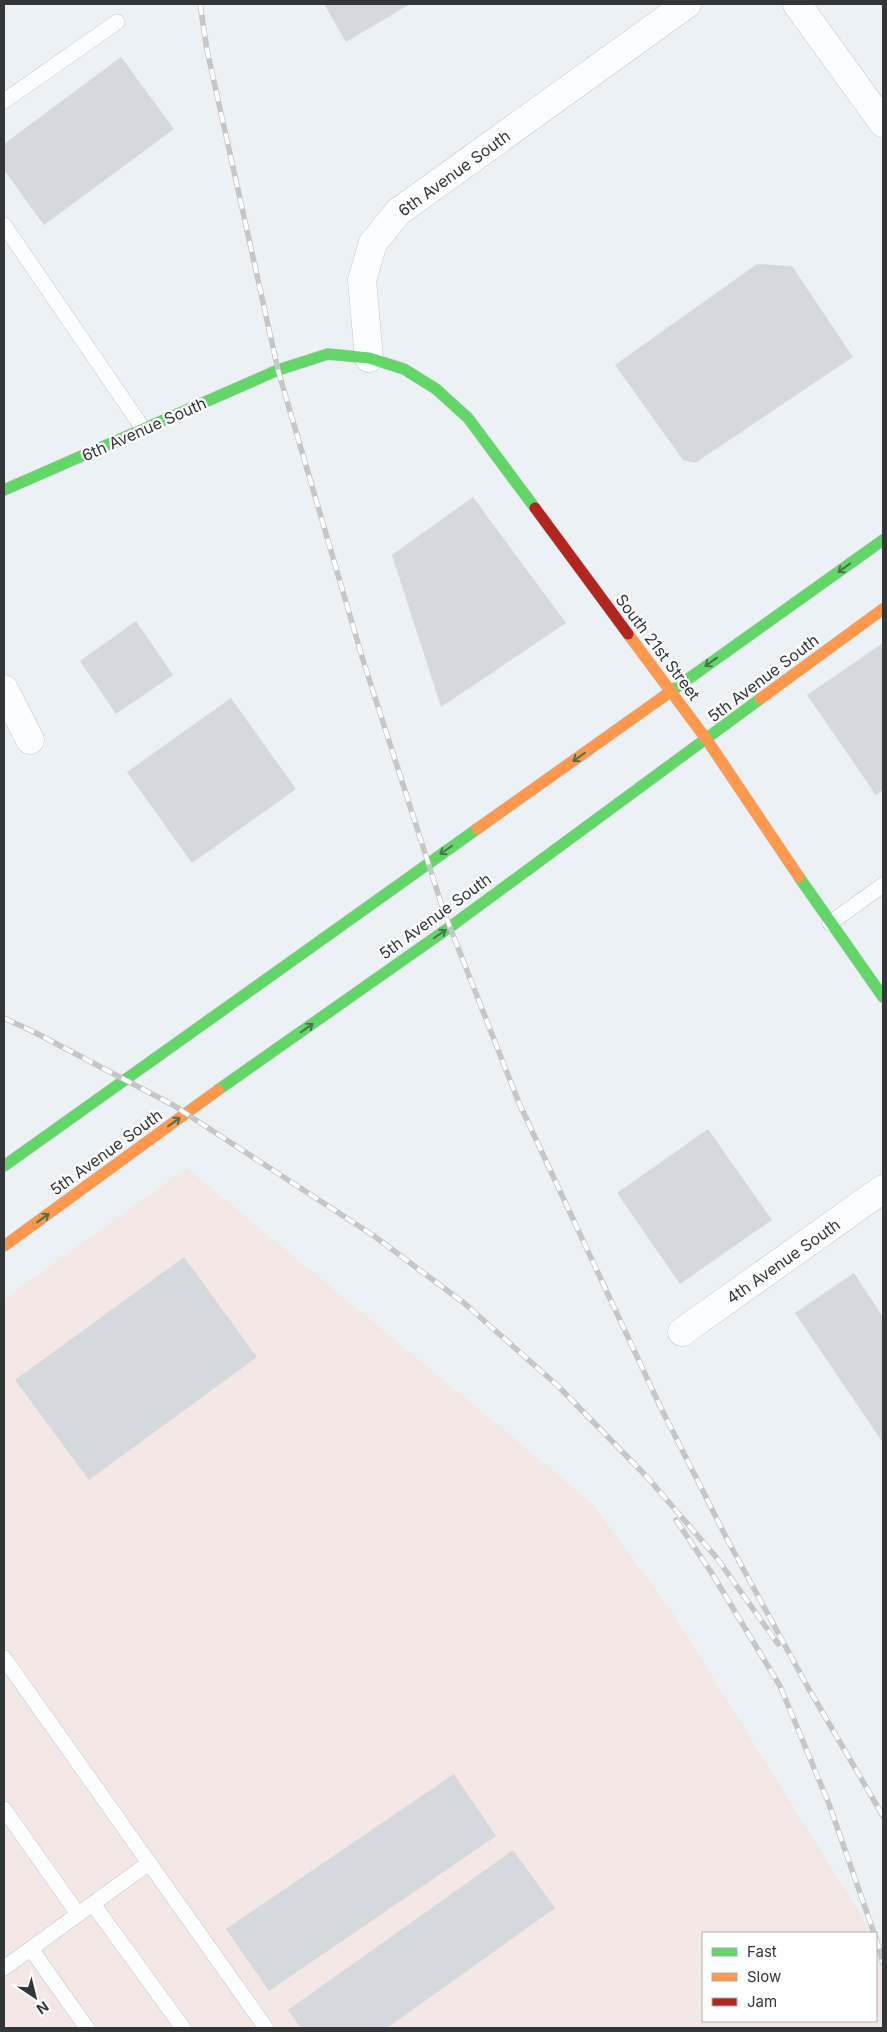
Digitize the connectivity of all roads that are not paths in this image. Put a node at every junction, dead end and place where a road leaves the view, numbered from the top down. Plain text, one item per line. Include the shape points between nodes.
1 (688, 4) edge
2 (797, 4) edge
3 (116, 22) dead end
4 (4, 101) edge
5 (883, 123) edge
6 (4, 225) edge
7 (370, 358) junction
8 (144, 430) junction
9 (4, 490) edge
10 (883, 540) edge
11 (883, 609) edge
12 (4, 688) edge
13 (671, 692) junction
14 (30, 740) dead end
15 (707, 740) junction
16 (883, 885) edge
17 (830, 923) junction
18 (883, 996) edge
19 (4, 1166) edge
20 (883, 1189) edge
21 (4, 1246) edge
22 (682, 1332) dead end
23 (4, 1658) edge
24 (4, 1809) edge
25 (149, 1863) junction
26 (93, 1904) junction
27 (78, 1914) junction
28 (30, 1948) junction
29 (5, 1966) edge
30 (87, 2028) edge
31 (183, 2028) edge
32 (266, 2028) edge

1 - 7 street, 6th Avenue South via 398,212 373,243 362,280
2 - 5 street
3 - 4 lane
6 - 8 lane
7 - 8 main road, 6th Avenue South via 328,354 278,370
7 - 13 main road, South 21st Street via 404,369 436,389 468,418
8 - 9 main road, 6th Avenue South
10 -> 13 main road
11 - 15 main road, 5th Avenue South
12 - 14 street
13 - 15 main road, South 21st Street
13 -> 19 main road
15 - 17 main road, South 21st Street
21 -> 15 main road, 5th Avenue South
16 - 17 lane
17 - 18 main road, South 21st Street
20 - 22 street, 4th Avenue South
23 - 25 lane
24 - 27 lane
25 - 26 lane
25 - 32 lane
26 - 27 lane
26 - 31 lane
27 - 28 lane
28 - 29 lane
28 - 30 lane

